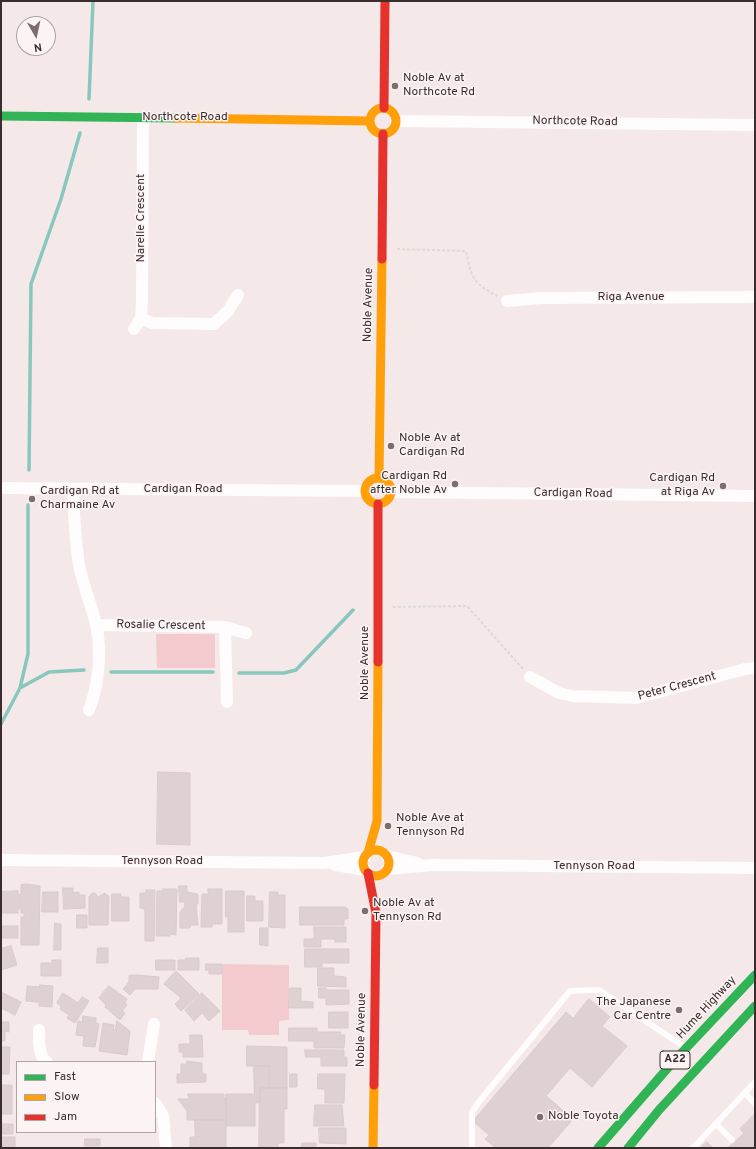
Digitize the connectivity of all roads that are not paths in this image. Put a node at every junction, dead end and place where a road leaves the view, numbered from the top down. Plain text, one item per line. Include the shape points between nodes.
1 (385, 1) edge
2 (384, 108) junction
3 (1, 116) edge
4 (143, 118) junction
5 (370, 121) junction
6 (396, 121) junction
7 (755, 125) edge
8 (383, 134) junction
9 (238, 295) dead end
10 (755, 297) edge
11 (506, 301) road end
12 (142, 318) junction
13 (134, 329) dead end
14 (379, 477) junction
15 (1, 488) edge
16 (73, 490) junction
17 (364, 491) junction
18 (391, 492) junction
19 (755, 496) edge
20 (378, 504) junction
21 (96, 625) junction
22 (225, 627) junction
23 (246, 633) dead end
24 (755, 668) edge
25 (530, 677) road end
26 (227, 702) dead end
27 (89, 710) dead end
28 (377, 821) junction
29 (386, 854) junction
30 (366, 855) junction
31 (1, 860) edge
32 (324, 863) junction
33 (432, 865) junction
34 (755, 868) edge
35 (367, 871) junction
36 (386, 871) junction
37 (376, 913) junction
38 (755, 975) edge
39 (755, 1006) edge
40 (154, 1024) dead end
41 (39, 1030) dead end
42 (686, 1048) junction
43 (46, 1061) edge
44 (148, 1061) edge
45 (755, 1082) edge
46 (745, 1093) junction
47 (755, 1104) edge
48 (156, 1105) edge
49 (716, 1124) junction
50 (732, 1140) dead end
51 (166, 1148) edge
52 (373, 1148) edge
53 (472, 1148) edge
54 (598, 1148) edge
55 (628, 1148) edge
56 (693, 1148) edge

1 - 2 main road
2 - 5 main road via 373,113
2 - 6 main road via 391,111
3 - 4 main road, Northcote Road
4 - 5 main road, Northcote Road
4 - 12 street, Narelle Crescent
5 - 8 main road via 372,128
6 - 7 street, Northcote Road
6 - 8 main road via 393,129
8 - 14 main road, Noble Avenue
9 - 12 street via 228,311 214,324 152,323
10 - 11 street, Riga Avenue via 541,298
12 - 13 street
14 - 17 main road via 369,480
14 - 18 main road via 388,482
15 - 16 street, Cardigan Road
16 - 17 street, Cardigan Road
16 - 21 street via 79,565
17 - 20 main road via 368,500
18 - 19 street, Cardigan Road
18 - 20 main road via 387,500
20 - 28 main road, Noble Avenue
21 - 22 street, Rosalie Crescent
21 - 27 street via 99,645 97,675
22 - 23 street, Rosalie Crescent
22 - 26 street
24 - 25 street, Peter Crescent via 636,698 572,696 559,693
28 - 29 main road, Noble Avenue
28 - 30 main road, Noble Avenue
29 - 30 main road via 376,850
29 - 33 street, Tennyson Road via 397,860
29 - 36 main road via 389,865
30 - 32 street, Tennyson Road
30 - 35 main road via 364,865
31 - 32 street, Tennyson Road
32 - 35 street, Tennyson Road
33 - 34 street, Tennyson Road
33 - 36 street, Tennyson Road
35 - 36 main road via 377,876
35 - 37 main road, Noble Avenue
36 - 37 main road, Noble Avenue
37 - 52 main road, Noble Avenue
38 - 42 main road, Hume Highway / A22
39 - 55 main road, A22
40 - 44 street
41 - 43 street via 40,1048
42 - 53 lane via 599,990 570,991 472,1112
42 - 54 main road, Hume Highway / A22
45 - 46 lane
46 - 47 lane
46 - 49 lane
48 - 51 street via 163,1116
49 - 50 lane
49 - 56 lane

